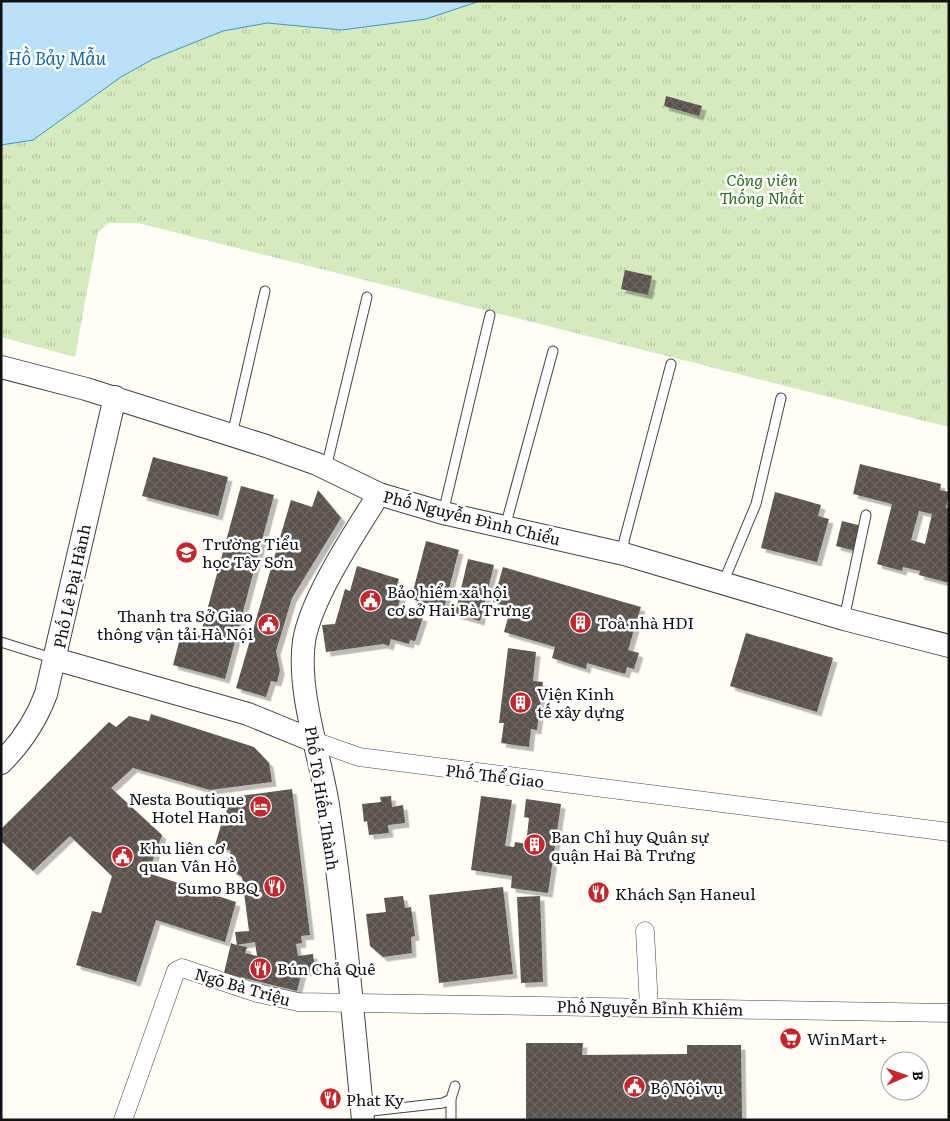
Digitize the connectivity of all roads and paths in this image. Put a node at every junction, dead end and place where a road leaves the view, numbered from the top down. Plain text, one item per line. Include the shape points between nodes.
1 (265, 291) dead end
2 (367, 296) dead end
3 (490, 315) dead end
4 (553, 351) dead end
5 (670, 364) dead end
6 (1, 368) edge
7 (115, 398) junction
8 (781, 398) dead end
9 (232, 435) junction
10 (326, 468) junction
11 (379, 494) junction
12 (443, 513) junction
13 (866, 515) dead end
14 (505, 527) junction
15 (624, 554) junction
16 (723, 583) junction
17 (844, 619) junction
18 (1, 642) edge
19 (949, 646) edge
20 (55, 659) junction
21 (314, 741) junction
22 (1, 763) edge
23 (949, 832) edge
24 (645, 931) dead end
25 (350, 1003) junction
26 (649, 1007) junction
27 (949, 1013) edge
28 (455, 1086) dead end
29 (451, 1099) junction
30 (363, 1116) edge
31 (123, 1120) edge
32 (451, 1120) edge

1 - 9 lane
2 - 10 lane
3 - 12 lane
4 - 14 lane
5 - 15 lane via 624,541
6 - 7 street, Phố Nguyễn Đình Chiểu
7 - 9 street, Phố Nguyễn Đình Chiểu
7 - 20 street, Phố Lê Đại Hành
8 - 16 lane via 756,504
9 - 10 street, Phố Nguyễn Đình Chiểu
10 - 11 street, Phố Nguyễn Đình Chiểu
11 - 12 street, Phố Nguyễn Đình Chiểu
11 - 21 street, Phố Tô Hiến Thành via 318,599 308,624 303,669
12 - 14 street, Phố Nguyễn Đình Chiểu
13 - 17 lane
14 - 15 street, Phố Nguyễn Đình Chiểu
15 - 16 street, Phố Nguyễn Đình Chiểu
16 - 17 street, Phố Nguyễn Đình Chiểu
17 - 19 street, Phố Nguyễn Đình Chiểu
18 - 20 lane
20 - 21 street, Phố Thể Giao via 248,714
20 - 22 street, Phố Lê Đại Hành via 38,716 19,745
21 - 23 street, Phố Thể Giao via 359,757
21 - 25 street, Phố Tô Hiến Thành via 328,804
24 - 26 street
25 - 26 street, Phố Nguyễn Bỉnh Khiêm
25 - 30 street, Phố Tô Hiến Thành
25 - 31 street, Ngõ Bà Triệu via 298,1002 257,993 182,968 176,971
26 - 27 street, Phố Nguyễn Bỉnh Khiêm
28 - 29 lane
29 - 30 lane
29 - 32 lane

